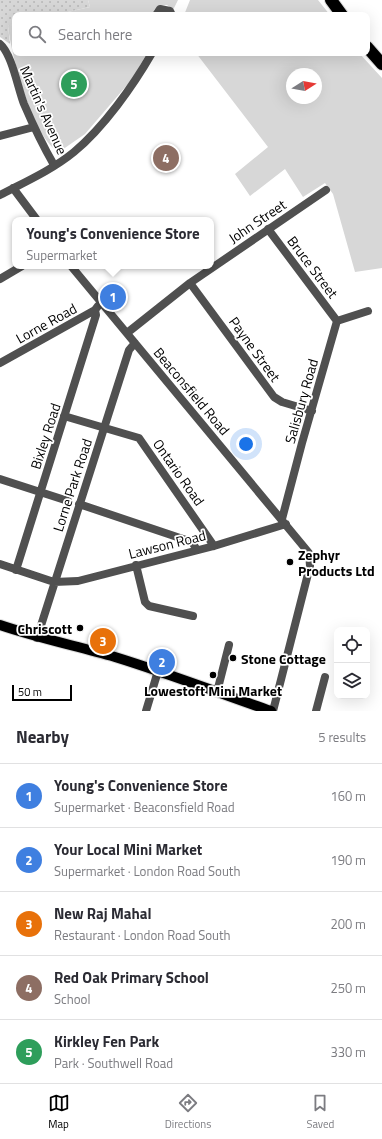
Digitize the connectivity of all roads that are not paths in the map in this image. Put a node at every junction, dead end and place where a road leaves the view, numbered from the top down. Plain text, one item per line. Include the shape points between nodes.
1 (331, 0) edge
2 (158, 12) edge
3 (170, 12) edge
4 (340, 12) edge
5 (0, 44) edge
6 (370, 50) edge
7 (150, 56) edge
8 (382, 64) edge
9 (34, 127) junction
10 (0, 136) edge
11 (54, 165) junction
12 (13, 188) junction
13 (326, 190) dead end
14 (0, 195) edge
15 (35, 217) edge
16 (268, 228) junction
17 (214, 266) edge
18 (17, 269) edge
19 (74, 269) edge
20 (210, 269) edge
21 (0, 279) edge
22 (190, 283) junction
23 (102, 303) junction
24 (95, 310) junction
25 (368, 311) dead end
26 (337, 322) junction
27 (127, 333) junction
28 (135, 343) junction
29 (0, 363) edge
30 (312, 411) junction
31 (64, 416) junction
32 (104, 428) junction
33 (0, 479) edge
34 (40, 492) junction
35 (68, 501) dead end
36 (79, 504) junction
37 (284, 522) junction
38 (214, 546) junction
39 (197, 550) junction
40 (0, 564) edge
41 (136, 565) junction
42 (16, 570) junction
43 (54, 582) junction
44 (193, 616) dead end
45 (0, 625) edge
46 (38, 638) junction
47 (229, 645) dead end
48 (158, 671) junction
49 (325, 677) dead end
50 (217, 692) junction
51 (146, 711) edge
52 (272, 711) edge
53 (316, 711) edge

1 - 4 highway
2 - 3 street via 160,9
5 - 9 street, Martin's Avenue via 7,53
6 - 8 highway
7 - 11 street via 137,79 92,135 74,152
9 - 10 street
9 - 11 street, Martin's Avenue
11 - 12 street
12 - 14 street
12 - 15 street
13 - 16 street, John Street
16 - 17 street, John Street
16 - 26 street, Bruce Street
18 - 21 street
19 - 23 street, Beaconsfield Road
20 - 22 street, John Street
22 - 27 street, John Street
22 - 30 street, Payne Street via 274,397
23 - 24 street, Lorne Road
23 - 27 street, Beaconsfield Road
24 - 29 street, Lorne Road
24 - 31 street, Bixley Road via 96,315
25 - 26 street
26 - 30 street, Salisbury Road
27 - 28 street, Beaconsfield Road
28 - 32 street, Lorne Park Road via 129,350
28 - 37 street, Beaconsfield Road
30 - 37 street, Salisbury Road
31 - 32 street, Ontario Road
31 - 34 street, Bixley Road
32 - 36 street, Lorne Park Road
32 - 38 street, Ontario Road via 139,438
33 - 34 street
34 - 35 street
34 - 42 street, Bixley Road
36 - 39 street via 192,542
36 - 43 street, Lorne Park Road
37 - 38 street, Lawson Road
37 - 52 street, Beaconsfield Road via 311,559
38 - 39 street, Lawson Road
39 - 41 street, Lawson Road
40 - 42 street, Lawson Road
41 - 43 street, Lawson Road via 78,581
41 - 44 street via 145,602 149,606
42 - 43 street, Lawson Road
43 - 46 street, Lorne Park Road
45 - 46 main road
46 - 48 main road via 98,652
47 - 50 street
48 - 50 main road
48 - 51 street
49 - 53 street
50 - 52 main road

